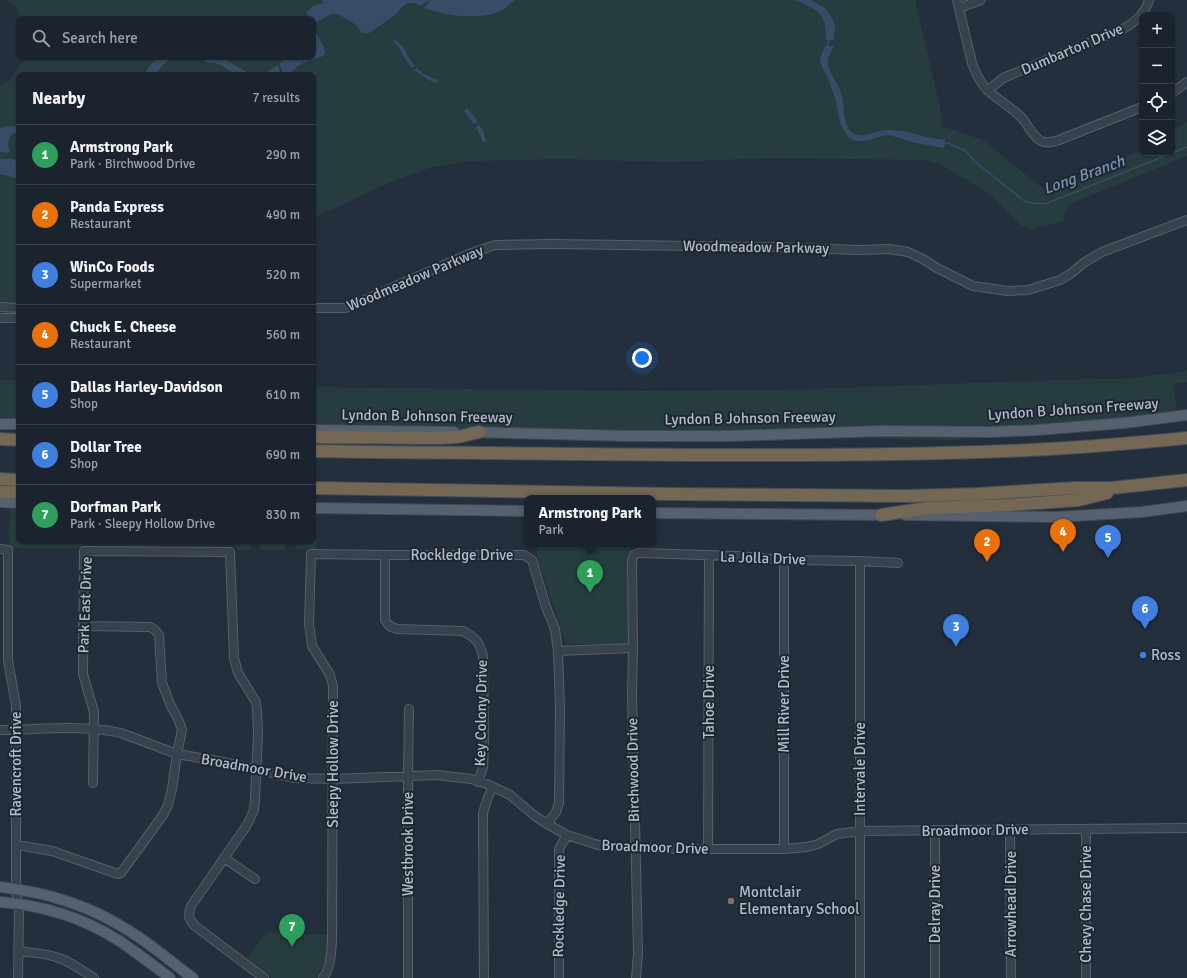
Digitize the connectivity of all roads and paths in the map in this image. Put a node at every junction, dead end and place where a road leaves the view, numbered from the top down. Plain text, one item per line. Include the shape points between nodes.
1 (981, 0) edge
2 (1149, 0) edge
3 (958, 4) edge
4 (1187, 82) edge
5 (988, 91) junction
6 (1175, 91) edge
7 (1139, 108) edge
8 (1187, 220) edge
9 (0, 307) edge
10 (16, 308) edge
11 (316, 308) edge
12 (0, 318) edge
13 (16, 318) edge
14 (1187, 415) edge
15 (0, 424) edge
16 (16, 424) edge
17 (316, 430) edge
18 (479, 432) junction
19 (316, 437) edge
20 (1187, 438) edge
21 (0, 440) edge
22 (16, 440) edge
23 (316, 451) edge
24 (0, 479) edge
25 (16, 480) edge
26 (1187, 480) edge
27 (1132, 487) junction
28 (316, 488) edge
29 (0, 492) edge
30 (16, 492) edge
31 (0, 502) edge
32 (16, 503) edge
33 (1187, 506) edge
34 (316, 508) edge
35 (524, 511) edge
36 (656, 513) edge
37 (881, 515) junction
38 (4, 549) edge
39 (311, 554) joint
40 (385, 555) junction
41 (709, 556) junction
42 (784, 560) junction
43 (632, 561) joint
44 (860, 561) junction
45 (898, 563) dead end
46 (83, 626) junction
47 (633, 648) junction
48 (558, 651) junction
49 (409, 709) dead end
50 (94, 729) junction
51 (0, 730) edge
52 (16, 730) junction
53 (177, 754) junction
54 (257, 770) junction
55 (408, 776) junction
56 (333, 780) junction
57 (478, 782) junction
58 (93, 783) dead end
59 (493, 787) junction
60 (547, 824) junction
61 (1187, 828) edge
62 (1010, 829) junction
63 (1086, 829) junction
64 (935, 830) junction
65 (860, 831) junction
66 (567, 835) junction
67 (16, 845) junction
68 (635, 848) junction
69 (708, 849) junction
70 (784, 849) junction
71 (224, 858) junction
72 (255, 879) dead end
73 (0, 887) edge
74 (16, 889) junction
75 (0, 902) edge
76 (18, 903) junction
77 (18, 951) junction
78 (18, 978) edge
79 (94, 978) edge
80 (170, 978) edge
81 (193, 978) edge
82 (264, 978) edge
83 (323, 978) edge
84 (408, 978) edge
85 (484, 978) edge
86 (559, 978) edge
87 (636, 978) edge
88 (860, 978) edge
89 (935, 978) edge
90 (1011, 978) edge
91 (1086, 978) edge

1 - 3 street
2 - 5 street, Dumbarton Drive via 1132,24 1003,78
3 - 5 street via 976,73
4 - 6 street
5 - 7 street via 1021,117 1041,141 1051,143
8 - 11 street, Woodmeadow Parkway via 1102,252 1060,280 1028,290 1008,291 973,286 908,252 889,248 860,250 495,245 346,308
9 - 10 street
12 - 13 street
14 - 18 main road, Lyndon B Johnson Freeway via 1116,424 991,432 880,431 730,436
15 - 16 main road
17 - 18 main road, Lyndon B Johnson Freeway
18 - 19 highway via 458,437 436,438
20 - 23 highway via 1007,451 849,455
21 - 22 highway
24 - 25 highway
26 - 27 highway
27 - 28 highway via 907,496
27 - 37 highway via 1079,500 928,508
29 - 30 highway
31 - 32 main road
33 - 37 main road via 1142,512 1056,517
34 - 35 main road
36 - 37 main road
38 - 52 street, Ravencroft Drive via 8,660 16,706
39 - 40 street, Rockledge Drive
39 - 56 street, Sleepy Hollow Drive via 309,624 312,646 330,675 332,686
40 - 48 street, Rockledge Drive via 524,555 532,560 555,629
40 - 57 street, Key Colony Drive via 387,624 398,629 463,631 479,643 483,656 484,748 483,767
41 - 42 street, La Jolla Drive
41 - 43 street, La Jolla Drive via 639,553 634,555
41 - 69 street, Tahoe Drive
42 - 44 street, La Jolla Drive
42 - 70 street, Mill River Drive
43 - 47 street, Birchwood Drive
44 - 45 street, La Jolla Drive
44 - 65 street, Intervale Drive
46 - 50 street, Park East Drive via 82,674 94,712
46 - 53 street via 150,627 159,635 162,683 182,730
46 - 54 street, Park East Drive via 84,551 230,552 234,658 238,673 256,702
47 - 48 street
47 - 68 street, Birchwood Drive
48 - 60 street, Rockledge Drive via 559,803
49 - 55 street, Westbrook Drive
50 - 52 street, Broadmoor Drive
50 - 53 street, Broadmoor Drive via 121,733
50 - 58 street, Park East Drive
51 - 52 street, Broadmoor Drive
52 - 67 street, Ravencroft Drive
53 - 54 street, Broadmoor Drive
53 - 67 street via 168,804 121,873 52,851
54 - 56 street, Broadmoor Drive via 295,778
54 - 71 street via 252,815 248,825
55 - 56 street, Broadmoor Drive
55 - 57 street, Broadmoor Drive via 447,775
55 - 84 street, Westbrook Drive
56 - 83 street, Sleepy Hollow Drive via 332,942 330,960
57 - 59 street, Broadmoor Drive
59 - 60 street, Broadmoor Drive via 510,795
59 - 85 street, Key Colony Drive via 483,813
60 - 66 street, Broadmoor Drive
61 - 63 street, Broadmoor Drive
62 - 63 street, Broadmoor Drive
62 - 64 street, Broadmoor Drive
62 - 90 street, Arrowhead Drive
63 - 91 street, Chevy Chase Drive
64 - 65 street, Broadmoor Drive
64 - 89 street, Delray Drive
65 - 70 street, Broadmoor Drive via 837,834 807,848
65 - 88 street, Intervale Drive
66 - 68 street, Broadmoor Drive via 598,845
66 - 86 street, Rockledge Drive via 559,849
67 - 74 street, Ravencroft Drive
68 - 69 street, Broadmoor Drive
68 - 87 street, Birchwood Drive via 638,953
69 - 70 street, Broadmoor Drive
71 - 72 street
71 - 82 street via 191,906 189,920
73 - 74 main road
74 - 76 street, Ravencroft Drive
74 - 81 main road via 79,905 102,915 128,930
75 - 76 main road
76 - 77 street, Ravencroft Drive
76 - 80 main road via 55,912 92,926 118,940
77 - 78 street, Ravencroft Drive
77 - 79 street via 57,957

